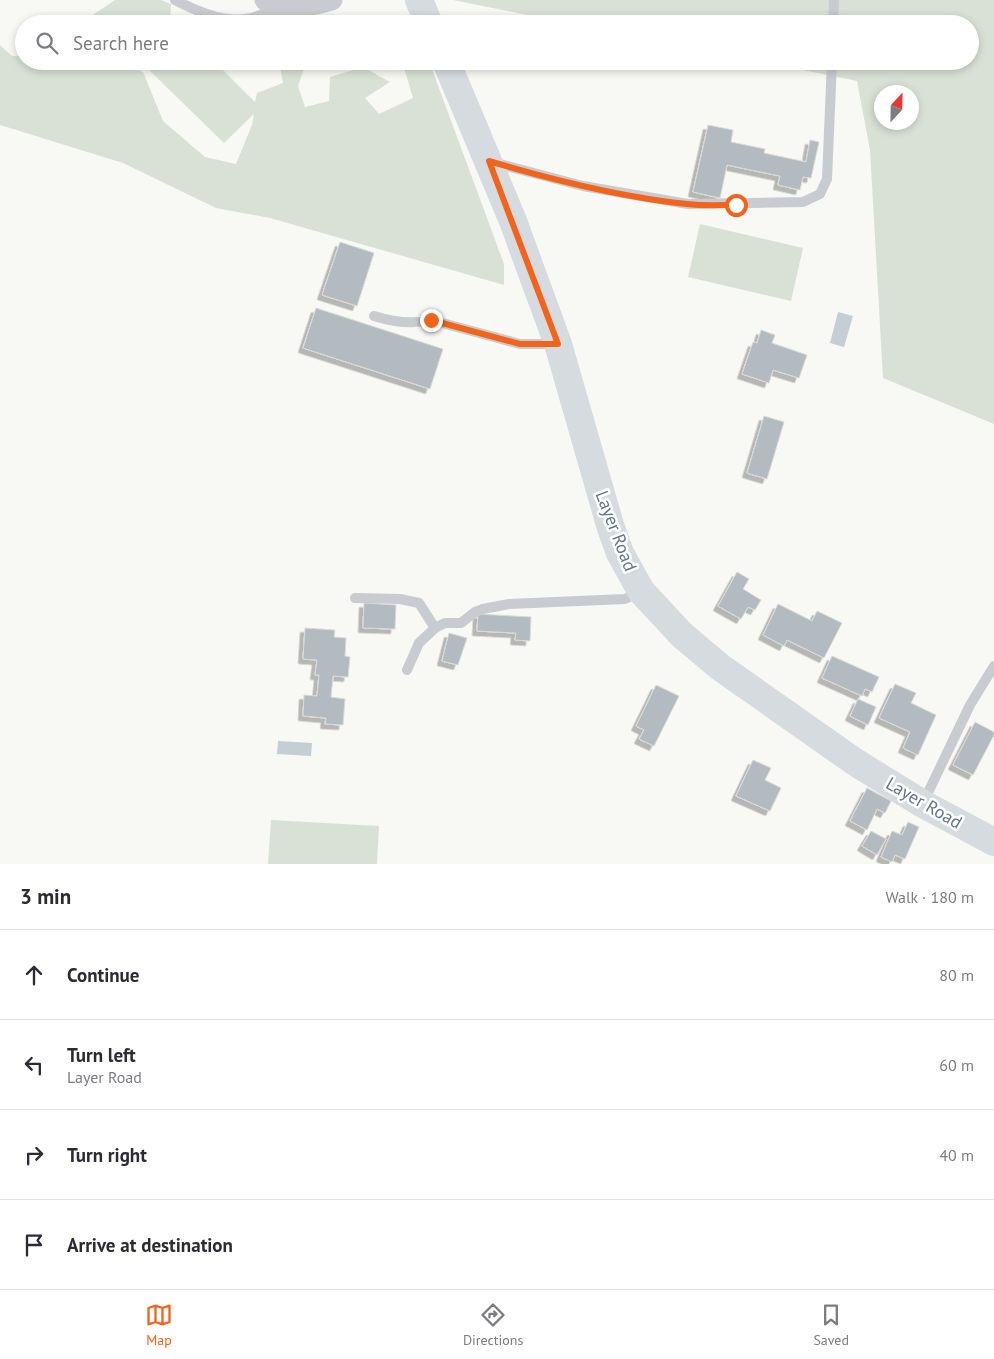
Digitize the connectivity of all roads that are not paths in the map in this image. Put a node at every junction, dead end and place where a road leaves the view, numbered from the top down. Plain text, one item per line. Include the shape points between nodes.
1 (174, 0) edge
2 (332, 0) edge
3 (419, 0) edge
4 (834, 0) edge
5 (269, 3) edge
6 (211, 15) edge
7 (261, 15) edge
8 (425, 15) edge
9 (833, 15) edge
10 (450, 70) edge
11 (832, 70) edge
12 (489, 161) junction
13 (374, 316) dead end
14 (558, 344) junction
15 (641, 591) junction
16 (355, 598) dead end
17 (435, 628) junction
18 (994, 666) edge
19 (407, 670) dead end
20 (922, 804) junction
21 (994, 842) edge

1 - 6 lane
2 - 5 street via 303,7
3 - 8 street
4 - 9 lane
5 - 7 lane
10 - 12 street, Layer Road
11 - 12 lane via 827,179 820,194 803,202 688,204 635,197
12 - 14 street, Layer Road
13 - 14 lane via 417,324 431,320 520,344
14 - 15 street, Layer Road via 610,525 620,553
15 - 17 lane via 625,599 509,604 475,612 461,623
15 - 20 street, Layer Road via 682,635 720,666 855,762
16 - 17 lane via 400,598 419,603
17 - 19 lane via 419,643
18 - 20 lane via 970,705
20 - 21 street, Layer Road

